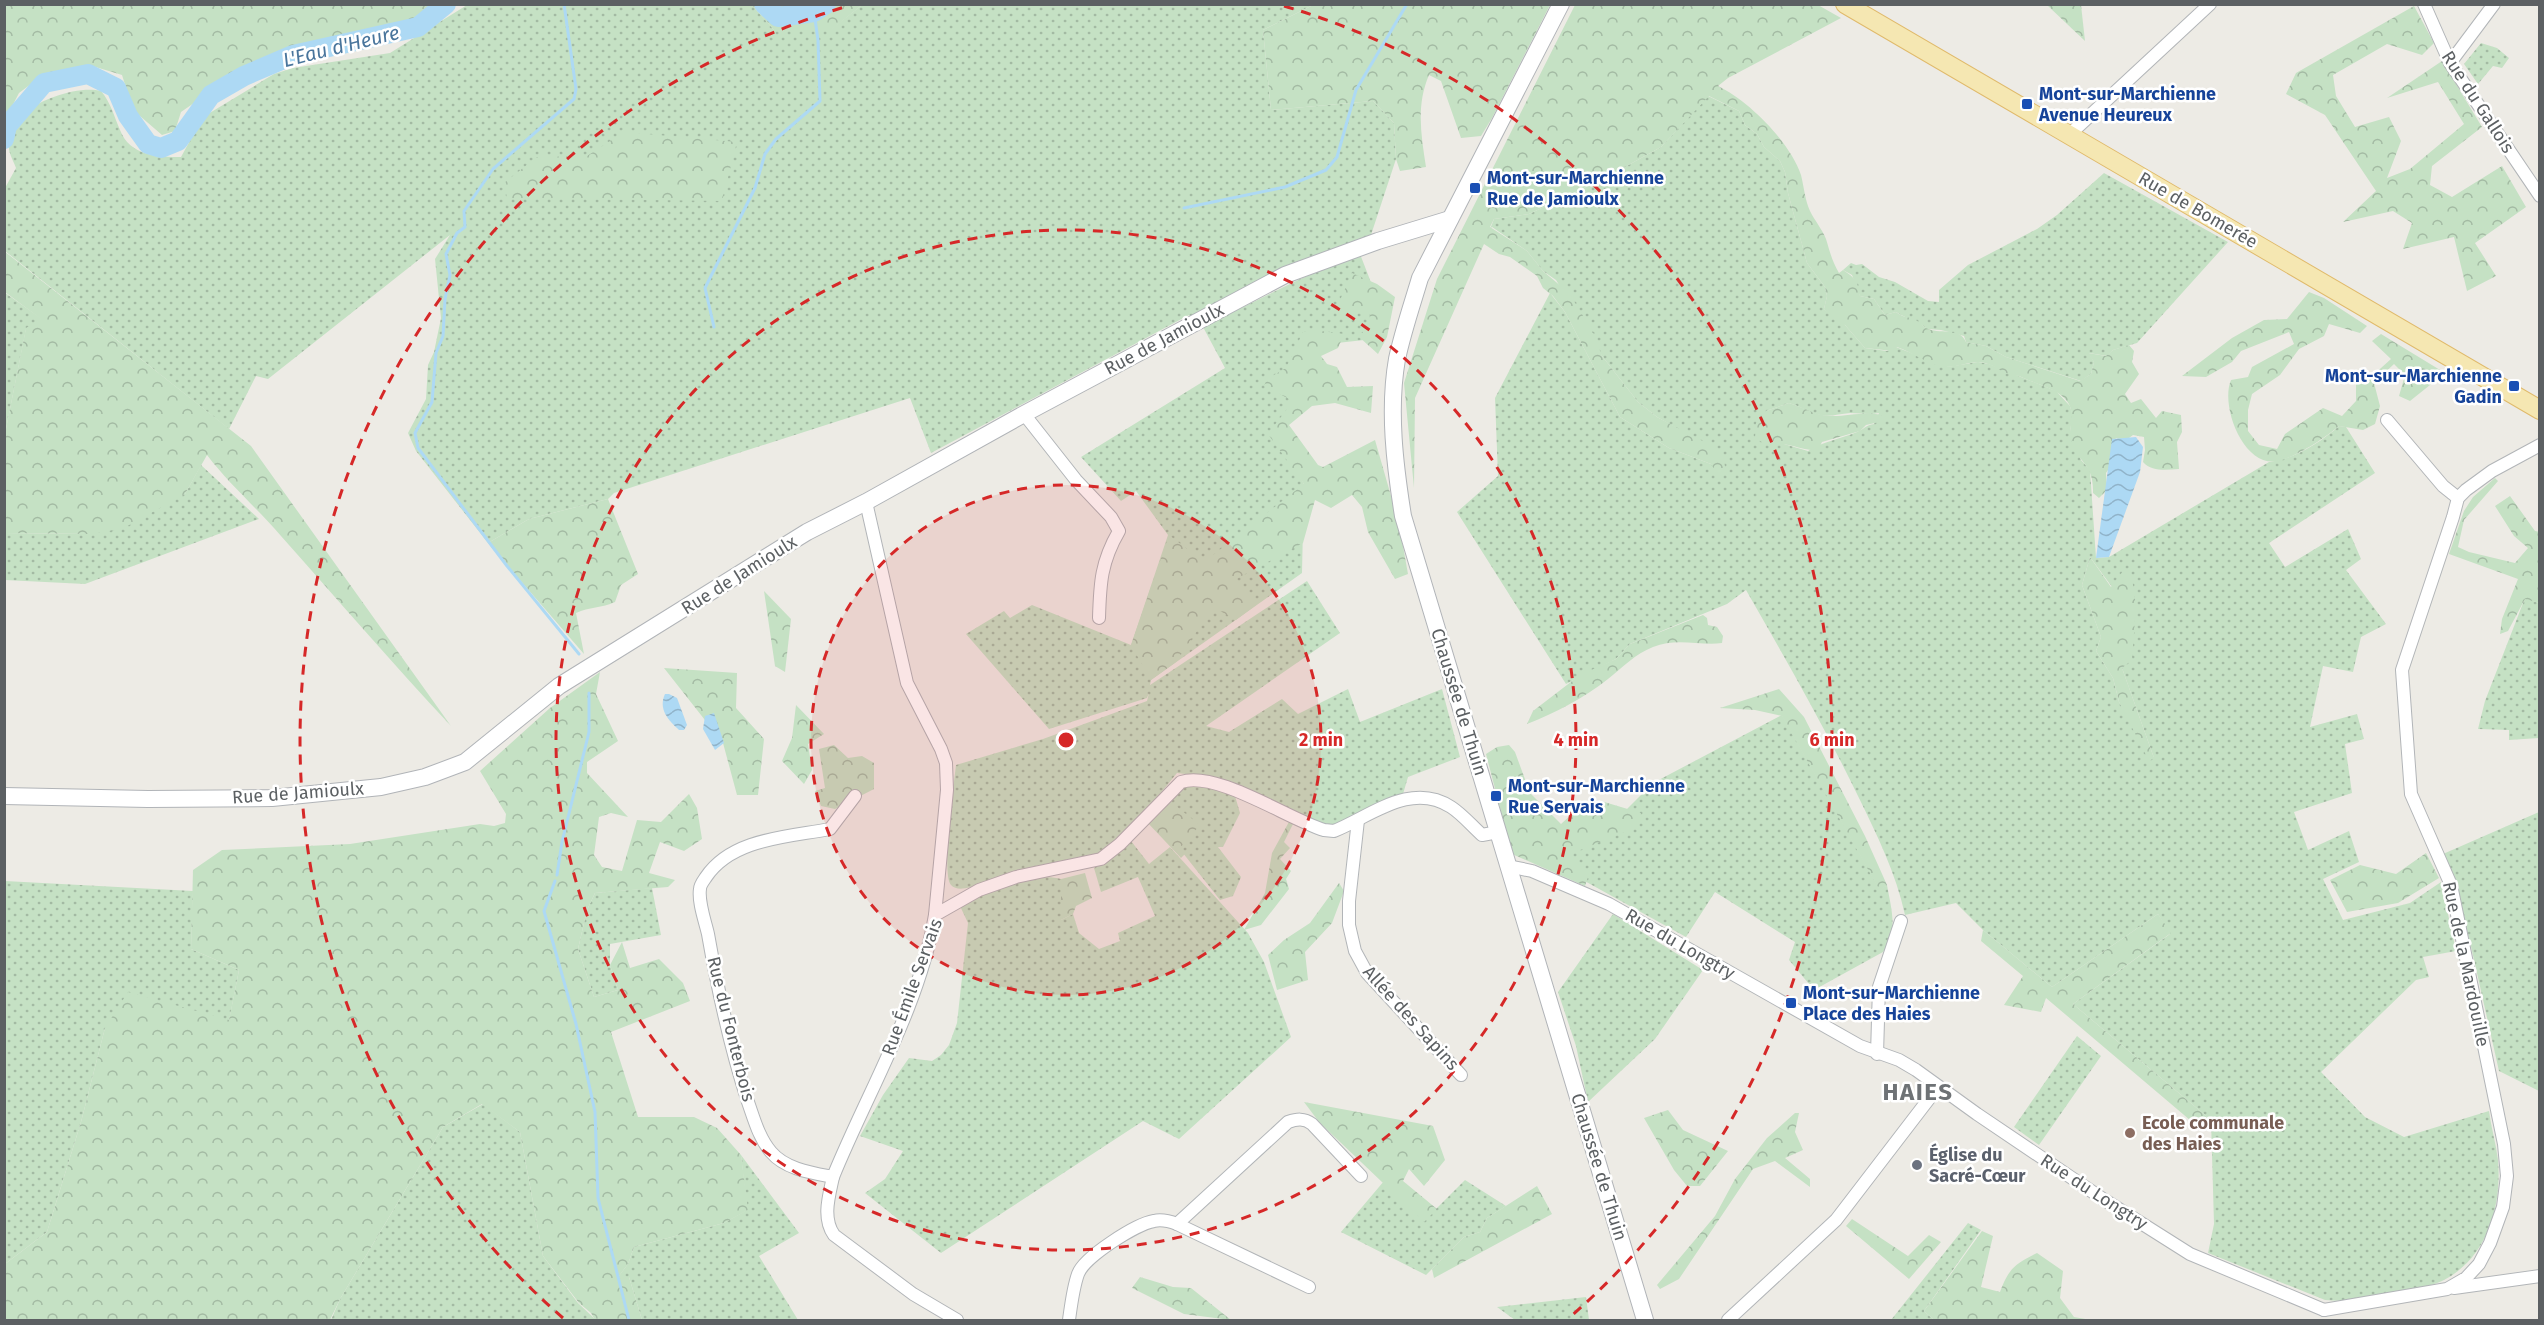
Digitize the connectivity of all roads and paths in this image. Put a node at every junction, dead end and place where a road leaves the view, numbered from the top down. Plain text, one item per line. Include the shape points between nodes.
1 (1561, 4) edge
2 (2210, 4) edge
3 (2424, 4) edge
4 (2494, 4) edge
5 (1856, 7) edge
6 (2450, 63) junction
7 (2069, 135) junction
8 (2540, 196) edge
9 (1450, 219) junction
10 (2540, 410) edge
11 (1024, 414) junction
12 (2387, 420) dead end
13 (2540, 445) edge
14 (2458, 498) junction
15 (866, 502) junction
16 (1100, 618) dead end
17 (4, 796) edge
18 (855, 796) dead end
19 (1358, 820) junction
20 (1498, 832) junction
21 (1509, 866) junction
22 (935, 915) junction
23 (1900, 921) dead end
24 (1877, 1054) junction
25 (1461, 1075) dead end
26 (1938, 1087) junction
27 (1361, 1176) dead end
28 (833, 1177) junction
29 (1177, 1224) junction
30 (2540, 1276) edge
31 (1309, 1287) dead end
32 (2447, 1288) junction
33 (2321, 1315) edge
34 (957, 1320) edge
35 (1069, 1320) edge
36 (1645, 1320) edge
37 (1728, 1320) edge

1 - 9 street, Chaussée de Thuin
2 - 7 street
3 - 6 street, Rue du Gallois
4 - 6 street
5 - 7 main road, Rue de Bomerée
6 - 8 street, Rue du Gallois
7 - 10 main road, Rue de Bomerée
9 - 11 street, Rue de Jamioulx via 1285,274
9 - 20 street, Chaussée de Thuin via 1420,279 1399,352 1394,393 1395,471 1403,516
11 - 15 street, Rue de Jamioulx
11 - 16 street via 1119,531 1102,568
12 - 14 street via 2443,486
13 - 14 street via 2492,471
14 - 32 street, Rue de la Mardouille via 2402,670 2404,701 2411,794 2451,885 2504,1144 2507,1176 2503,1207 2490,1244 2466,1278
15 - 17 street, Rue de Jamioulx via 807,532 559,686 465,762 425,777 381,788 272,798
15 - 22 street via 907,683 946,764
18 - 28 street, Rue du Fonterbois via 830,829 760,841 743,848 717,864 700,890 735,1062 761,1137 781,1161 809,1173
19 - 20 street, Rue Émile Servais via 1416,796 1451,807 1482,835
19 - 22 street, Rue Émile Servais via 1334,831 1324,830 1233,789 1185,780 1101,859 1007,880 979,890
19 - 25 street, Allée des Sapins via 1348,925 1354,951 1367,973
20 - 21 street, Chaussée de Thuin
21 - 24 street, Rue du Longtry via 1532,871 1609,904
21 - 36 street, Chaussée de Thuin
22 - 28 street, Rue Émile Servais via 922,970
23 - 24 street via 1879,987
24 - 26 street, Rue du Longtry via 1899,1060
26 - 33 street, Rue du Longtry via 2190,1254
26 - 37 street via 1836,1220
27 - 29 street via 1312,1124 1295,1119
28 - 34 street via 827,1215 834,1235 913,1294
29 - 31 street
29 - 35 street via 1164,1220 1142,1225 1089,1258 1078,1273
30 - 32 street
32 - 33 street, Rue de la Mardouille

